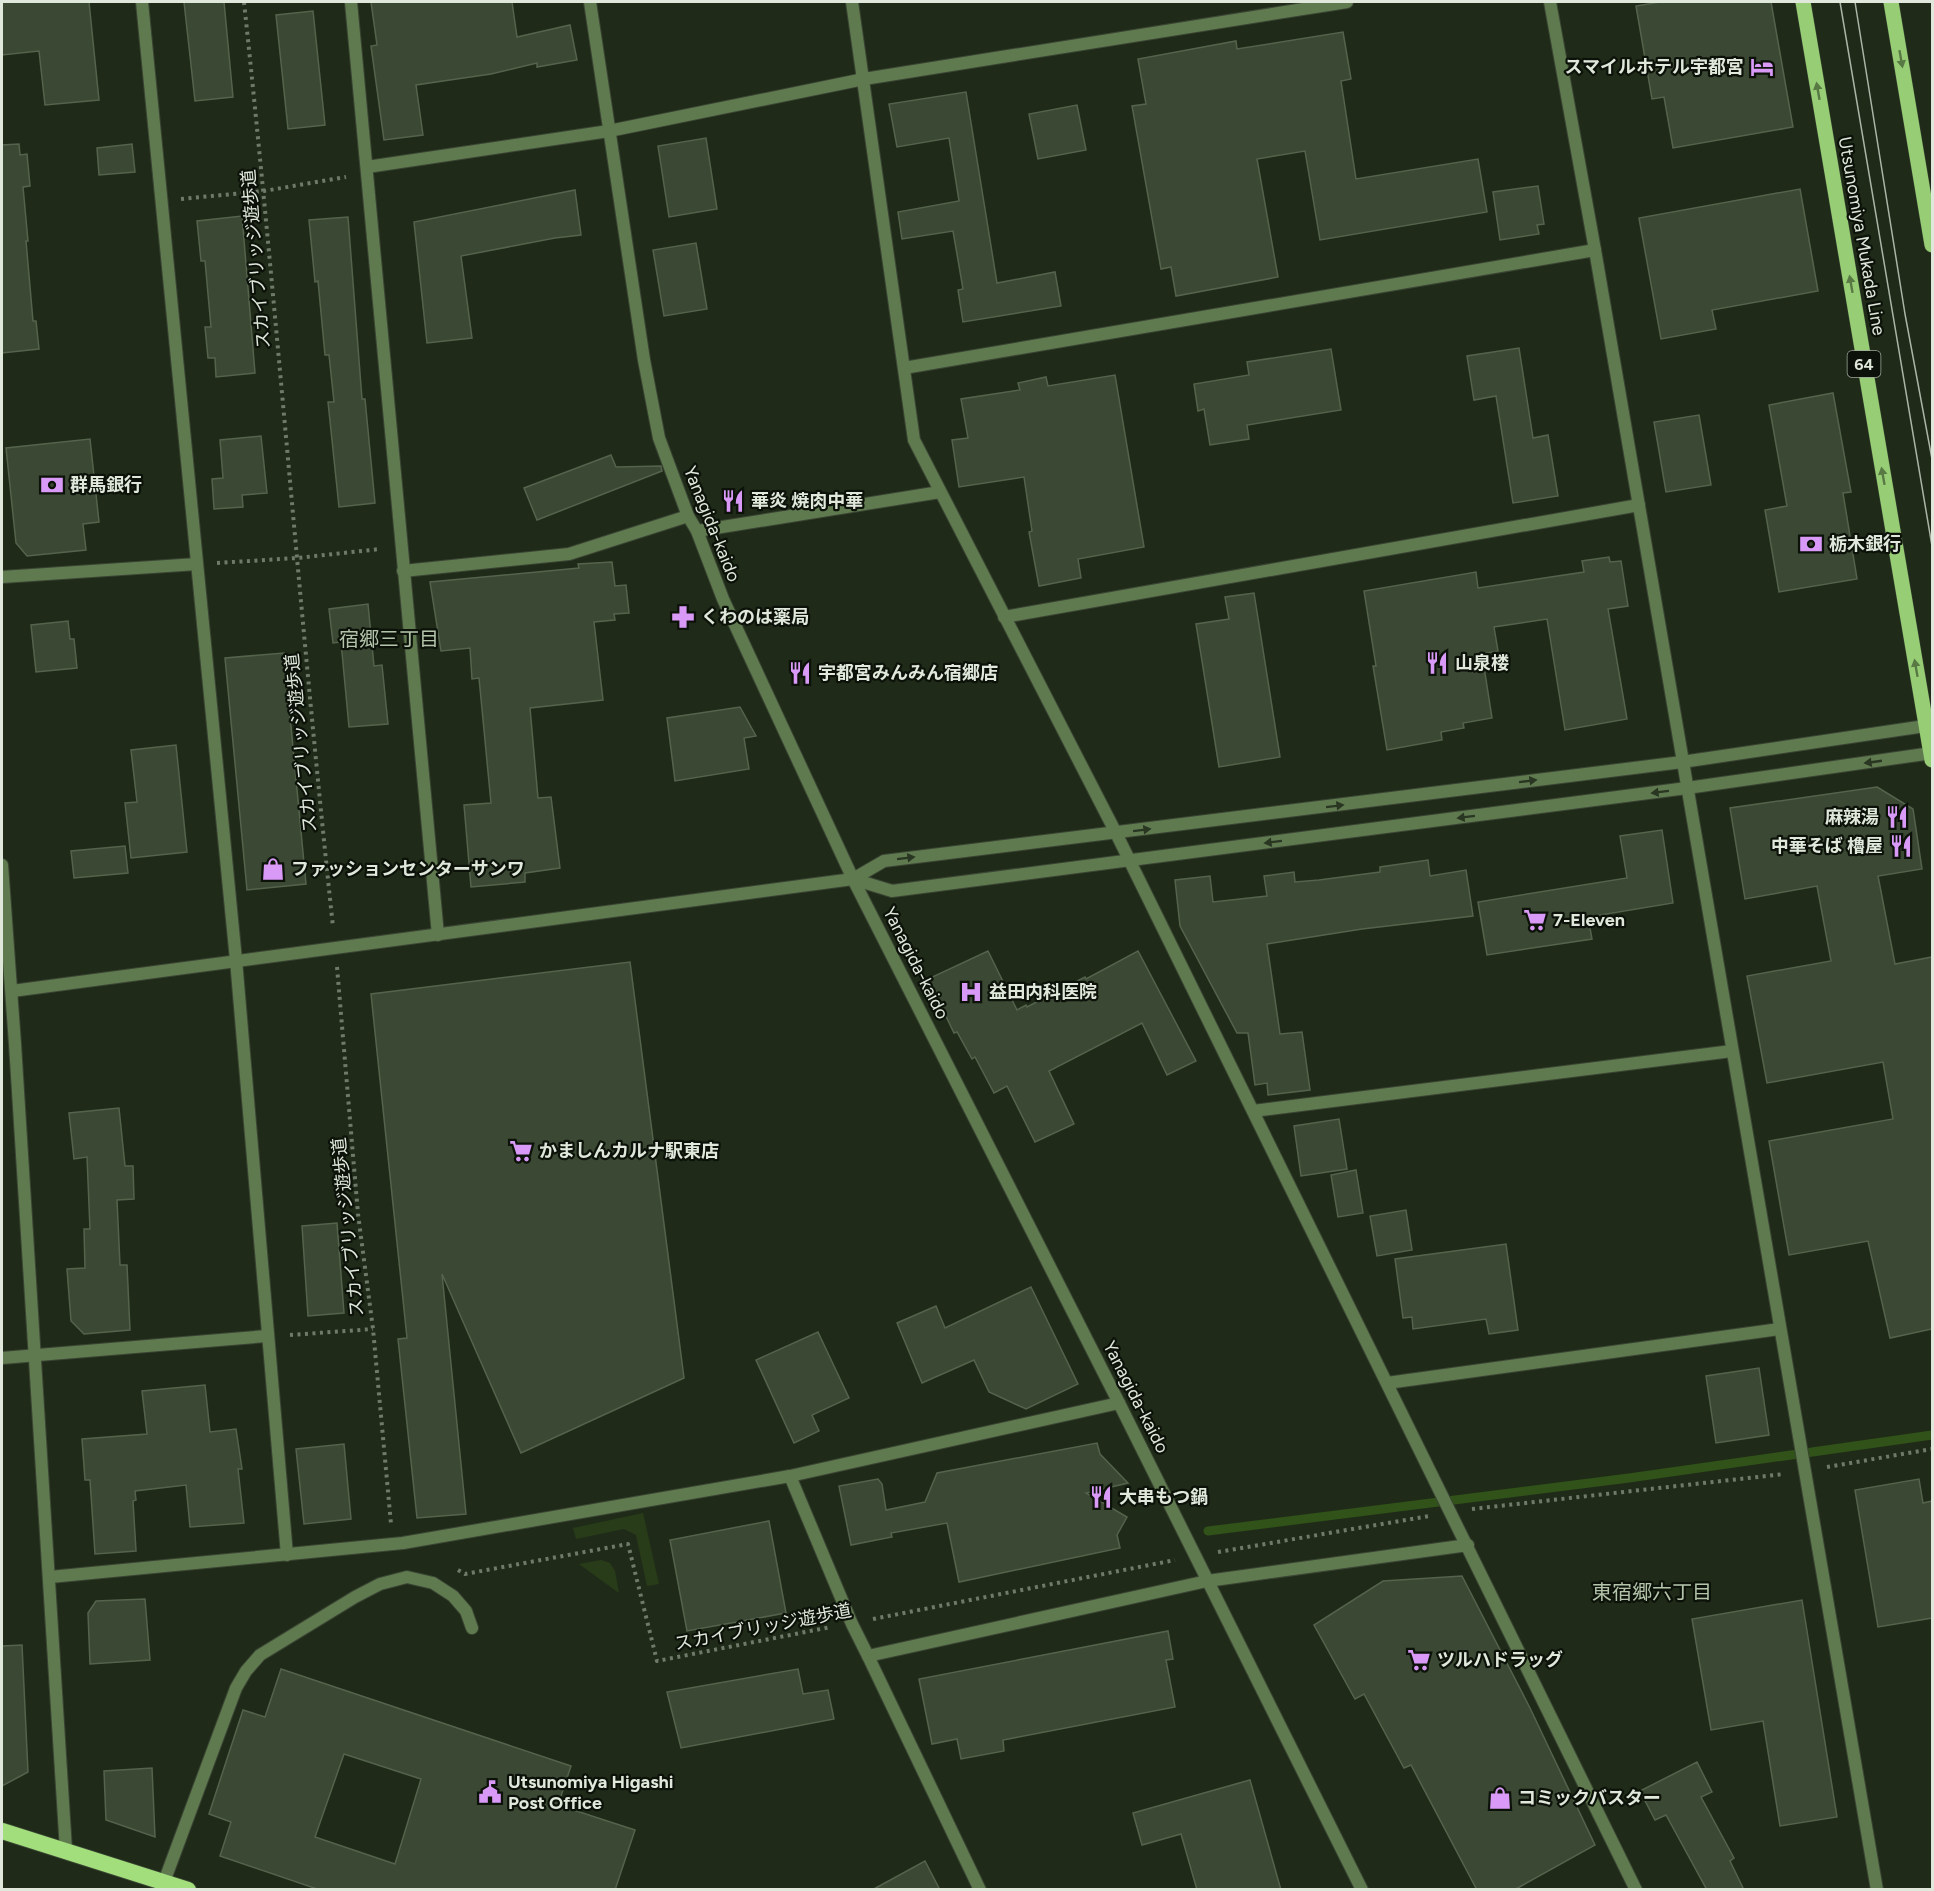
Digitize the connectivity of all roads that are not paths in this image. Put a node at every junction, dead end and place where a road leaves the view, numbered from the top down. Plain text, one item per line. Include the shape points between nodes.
1 (142, 2) edge
2 (351, 2) edge
3 (590, 2) edge
4 (852, 2) edge
5 (1347, 2) edge
6 (1550, 2) edge
7 (1803, 2) edge
8 (1891, 2) edge
9 (864, 79) junction
10 (609, 131) junction
11 (367, 170) junction
12 (1932, 245) edge
13 (1595, 250) junction
14 (904, 368) junction
15 (940, 492) junction
16 (1639, 505) junction
17 (688, 516) junction
18 (697, 531) junction
19 (197, 564) junction
20 (403, 571) junction
21 (2, 577) edge
22 (1004, 617) junction
23 (1930, 725) edge
24 (1932, 755) edge
25 (1682, 762) junction
26 (1687, 788) junction
27 (1116, 833) junction
28 (1129, 861) junction
29 (2, 865) edge
30 (853, 879) junction
31 (438, 935) junction
32 (236, 960) junction
33 (7, 991) edge
34 (1732, 1051) junction
35 (1253, 1111) junction
36 (1780, 1329) junction
37 (267, 1336) junction
38 (36, 1356) junction
39 (2, 1358) edge
40 (1387, 1383) junction
41 (1119, 1403) junction
42 (790, 1476) junction
43 (1468, 1545) junction
44 (287, 1556) junction
45 (50, 1577) junction
46 (1207, 1581) junction
47 (472, 1628) dead end
48 (868, 1656) junction
49 (2, 1831) edge
50 (66, 1850) junction
51 (164, 1882) junction
52 (188, 1890) edge
53 (980, 1890) edge
54 (1362, 1890) edge
55 (1636, 1890) edge
56 (1877, 1890) edge

1 - 19 street
2 - 11 street
3 - 10 street, Yanagida-kaido
4 - 9 street
5 - 9 street
6 - 13 street
23 -> 7 main road, Utsunomiya Mukada Line / 64
8 -> 12 main road
9 - 10 street
9 - 14 street
10 - 11 street
10 - 17 street, Yanagida-kaido via 644,360 660,438
11 - 20 street
13 - 14 street
13 - 16 street
14 - 15 street via 914,440
15 - 18 street
15 - 22 street
16 - 22 street
16 - 25 street
17 - 18 street, Yanagida-kaido
17 - 20 street via 568,554
18 - 30 street, Yanagida-kaido via 723,599
19 - 21 street
19 - 32 street
20 - 31 street
22 - 27 street
23 - 24 main road, 64
23 - 25 street
24 -> 26 street
25 - 26 street
27 -> 25 street
26 -> 28 street
26 - 34 street
27 - 28 street
30 -> 27 street via 884,861
28 - 30 street via 892,891
28 - 35 street
29 - 33 street
30 - 31 street
30 - 41 street, Yanagida-kaido
31 - 32 street
32 - 33 street
32 - 37 street
33 - 38 street
34 - 35 street
34 - 36 street
35 - 40 street
36 - 40 street
36 - 56 street
37 - 38 street
37 - 44 street
38 - 39 street
38 - 45 street
40 - 43 street
41 - 42 street
41 - 46 street, Yanagida-kaido
42 - 44 street via 403,1543
42 - 48 street
43 - 46 street
43 - 55 street
44 - 45 street
45 - 50 street
46 - 48 street
46 - 54 street, Yanagida-kaido
47 - 51 street via 466,1611 453,1596 433,1583 407,1577 380,1584 355,1597 260,1655 236,1688
48 - 53 street
49 - 50 highway
50 - 51 highway
51 - 52 highway

